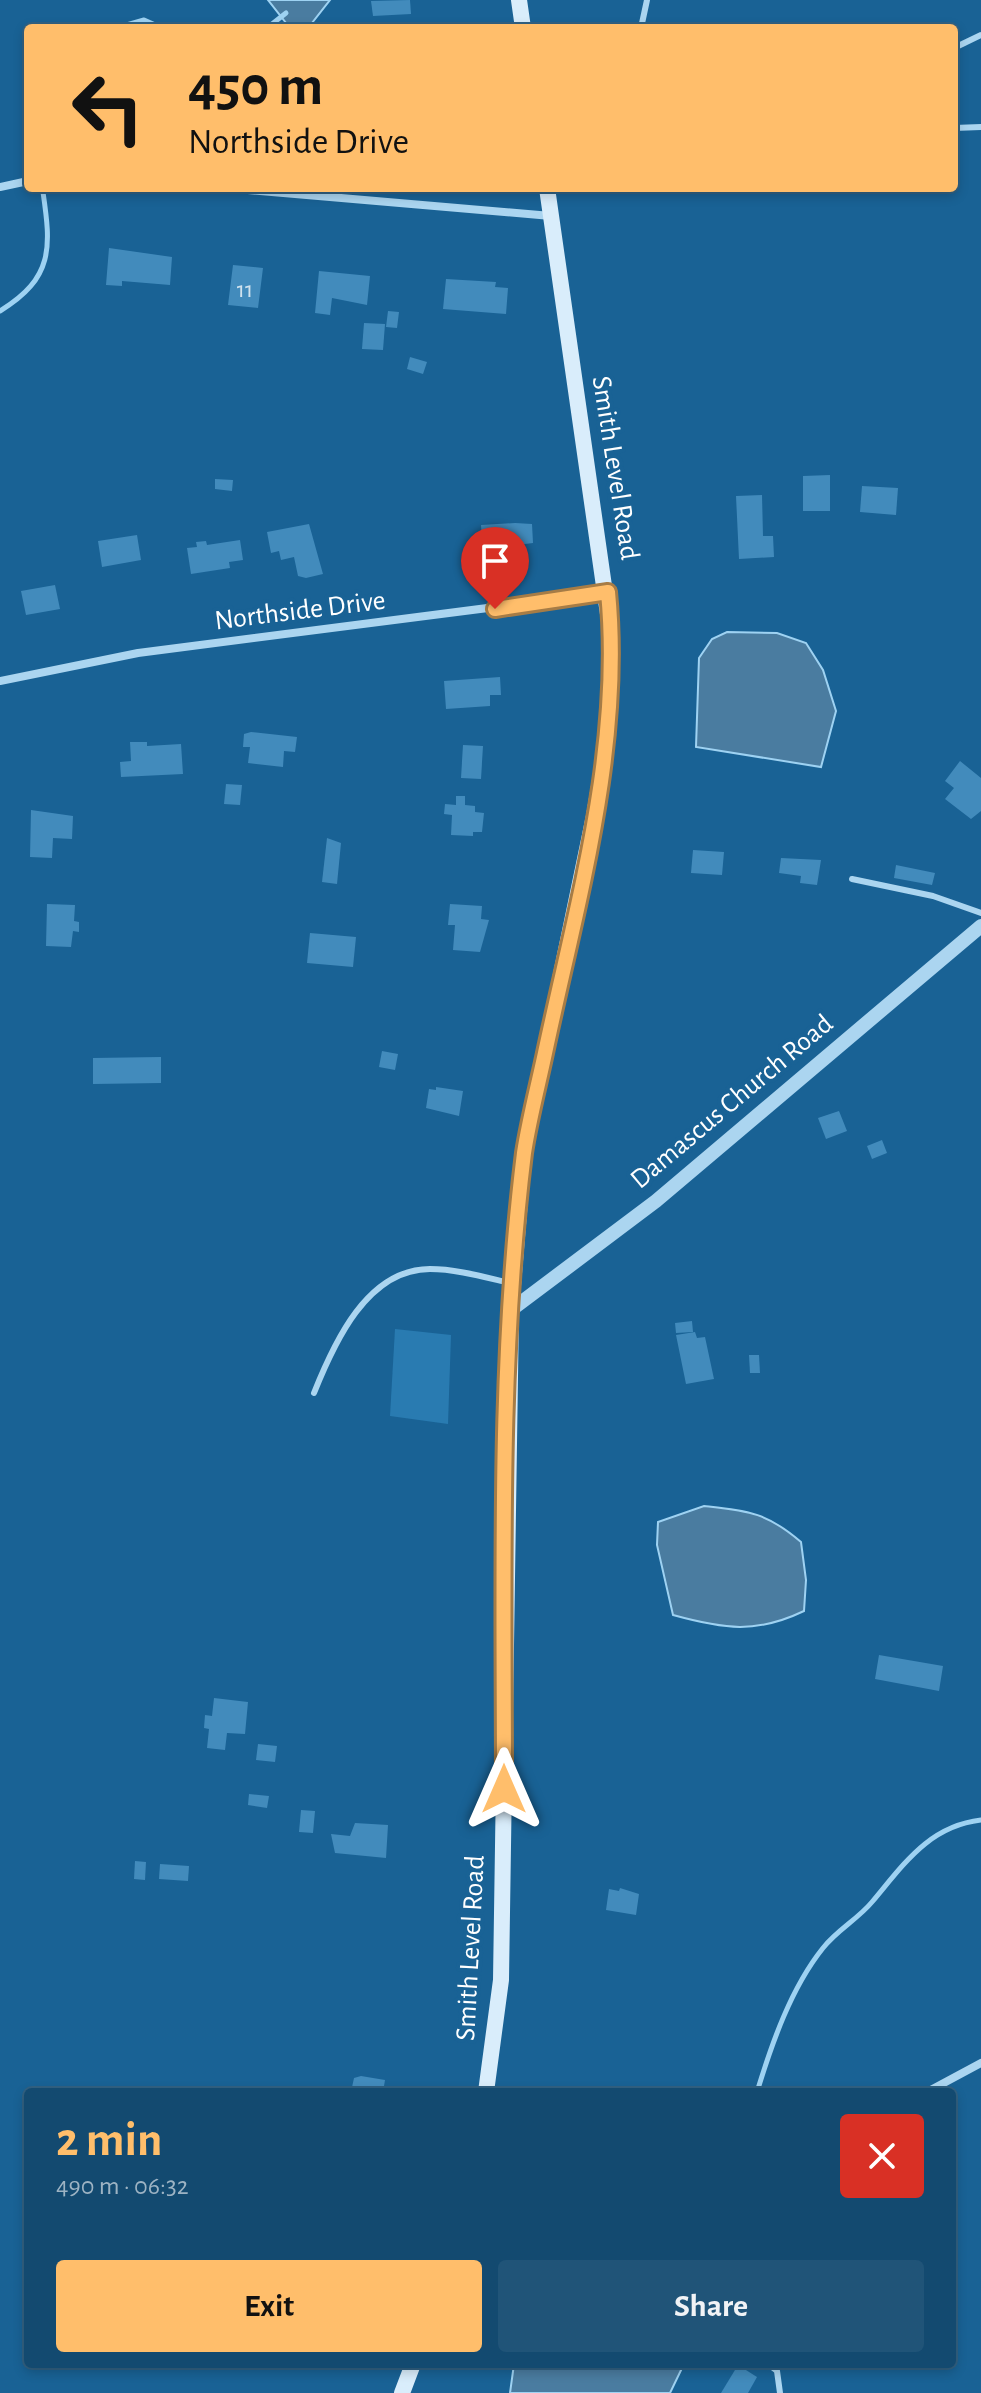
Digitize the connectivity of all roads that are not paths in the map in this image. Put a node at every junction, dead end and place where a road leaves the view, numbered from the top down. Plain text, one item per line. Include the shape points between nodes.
1 (519, 0) edge
2 (647, 0) edge
3 (522, 24) edge
4 (642, 24) edge
5 (981, 35) edge
6 (958, 46) edge
7 (981, 127) edge
8 (958, 128) edge
9 (24, 182) edge
10 (0, 187) edge
11 (272, 192) edge
12 (548, 192) edge
13 (551, 216) junction
14 (608, 592) junction
15 (0, 681) edge
16 (852, 879) dead end
17 (981, 913) edge
18 (981, 926) edge
19 (513, 1283) junction
20 (511, 1310) junction
21 (314, 1393) dead end
22 (981, 2063) edge
23 (487, 2088) edge
24 (934, 2088) edge
25 (411, 2368) edge
26 (773, 2368) edge
27 (402, 2393) edge
28 (780, 2393) edge

1 - 3 main road
2 - 4 lane
5 - 6 lane
7 - 8 lane
9 - 10 street
11 - 13 street
12 - 13 main road, Smith Level Road
13 - 14 main road, Smith Level Road
14 - 15 street, Northside Drive via 138,653
14 - 19 main road, Smith Level Road via 612,642 605,750 524,1152
16 - 17 lane via 933,896
18 - 20 street, Damascus Church Road via 656,1201
19 - 20 main road, Smith Level Road
19 - 21 lane via 432,1269 390,1280 357,1310
20 - 23 main road, Smith Level Road via 501,1980
22 - 24 street
25 - 27 main road
26 - 28 lane

